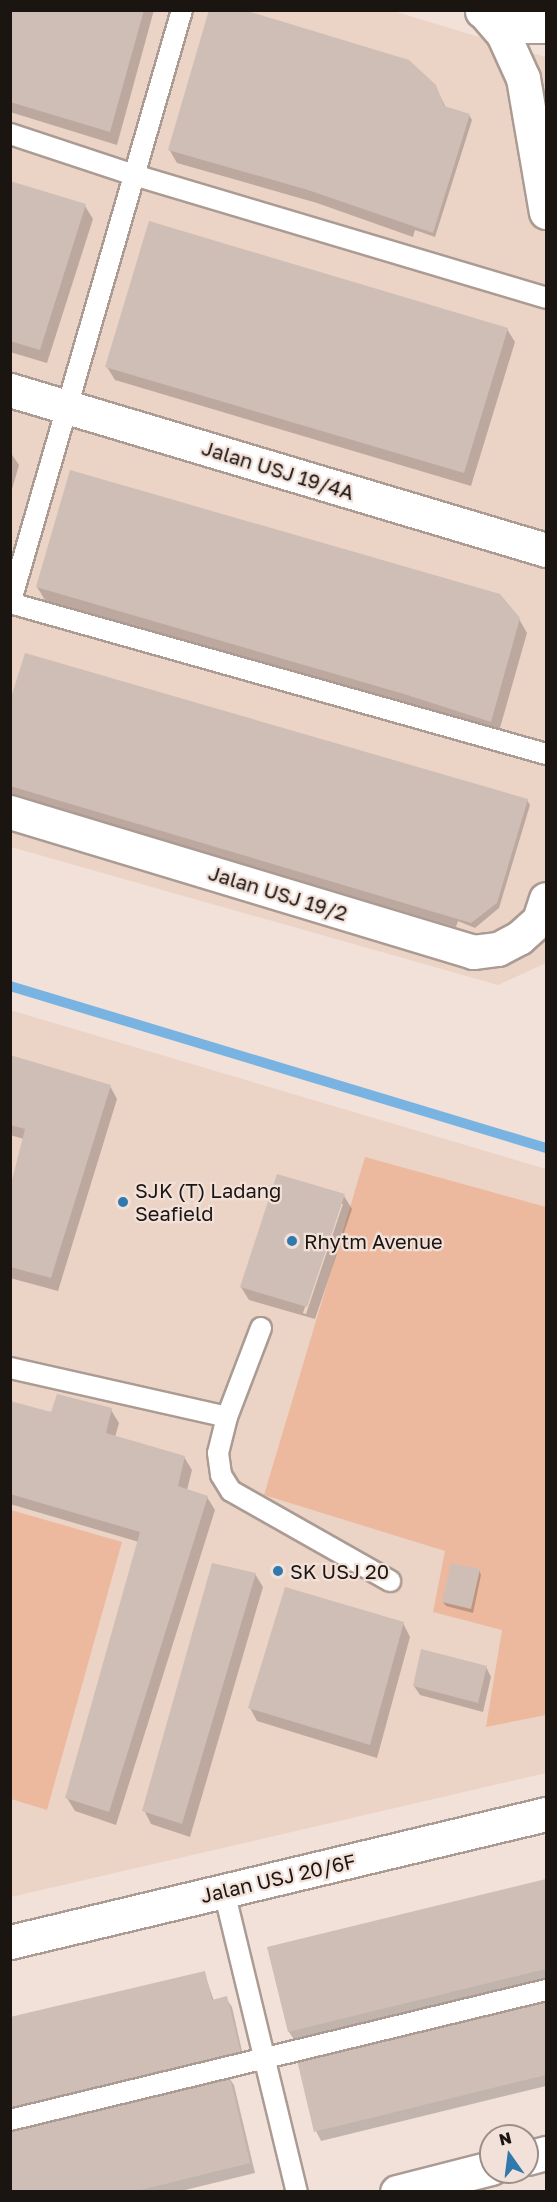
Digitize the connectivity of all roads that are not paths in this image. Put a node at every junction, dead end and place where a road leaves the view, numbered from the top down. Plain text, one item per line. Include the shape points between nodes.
1 (182, 10) edge
2 (481, 11) edge
3 (546, 26) edge
4 (10, 134) edge
5 (134, 175) junction
6 (546, 212) edge
7 (546, 298) edge
8 (10, 390) edge
9 (67, 407) junction
10 (546, 550) edge
11 (11, 603) edge
12 (546, 754) edge
13 (10, 813) edge
14 (543, 910) edge
15 (261, 1328) dead end
16 (10, 1368) edge
17 (227, 1417) junction
18 (390, 1581) dead end
19 (546, 1814) edge
20 (224, 1891) junction
21 (10, 1942) edge
22 (546, 1990) edge
23 (265, 2060) junction
24 (10, 2120) edge
25 (479, 2171) edge
26 (297, 2192) edge
27 (396, 2192) edge

1 - 5 lane
2 - 3 street via 527,26
2 - 6 street via 503,34 524,78
4 - 5 lane
5 - 7 lane
5 - 9 lane
8 - 9 street, Jalan USJ 19/4A
9 - 10 street, Jalan USJ 19/4A
9 - 11 lane
11 - 12 lane
13 - 14 street, Jalan USJ 19/2 via 473,952 498,949 519,938
15 - 17 lane
16 - 17 lane
17 - 18 lane via 218,1453 221,1475 231,1491
19 - 20 street, Jalan USJ 20/6F
20 - 21 street, Jalan USJ 20/6F
20 - 23 lane
22 - 23 lane
23 - 24 lane
23 - 26 lane
25 - 27 street

